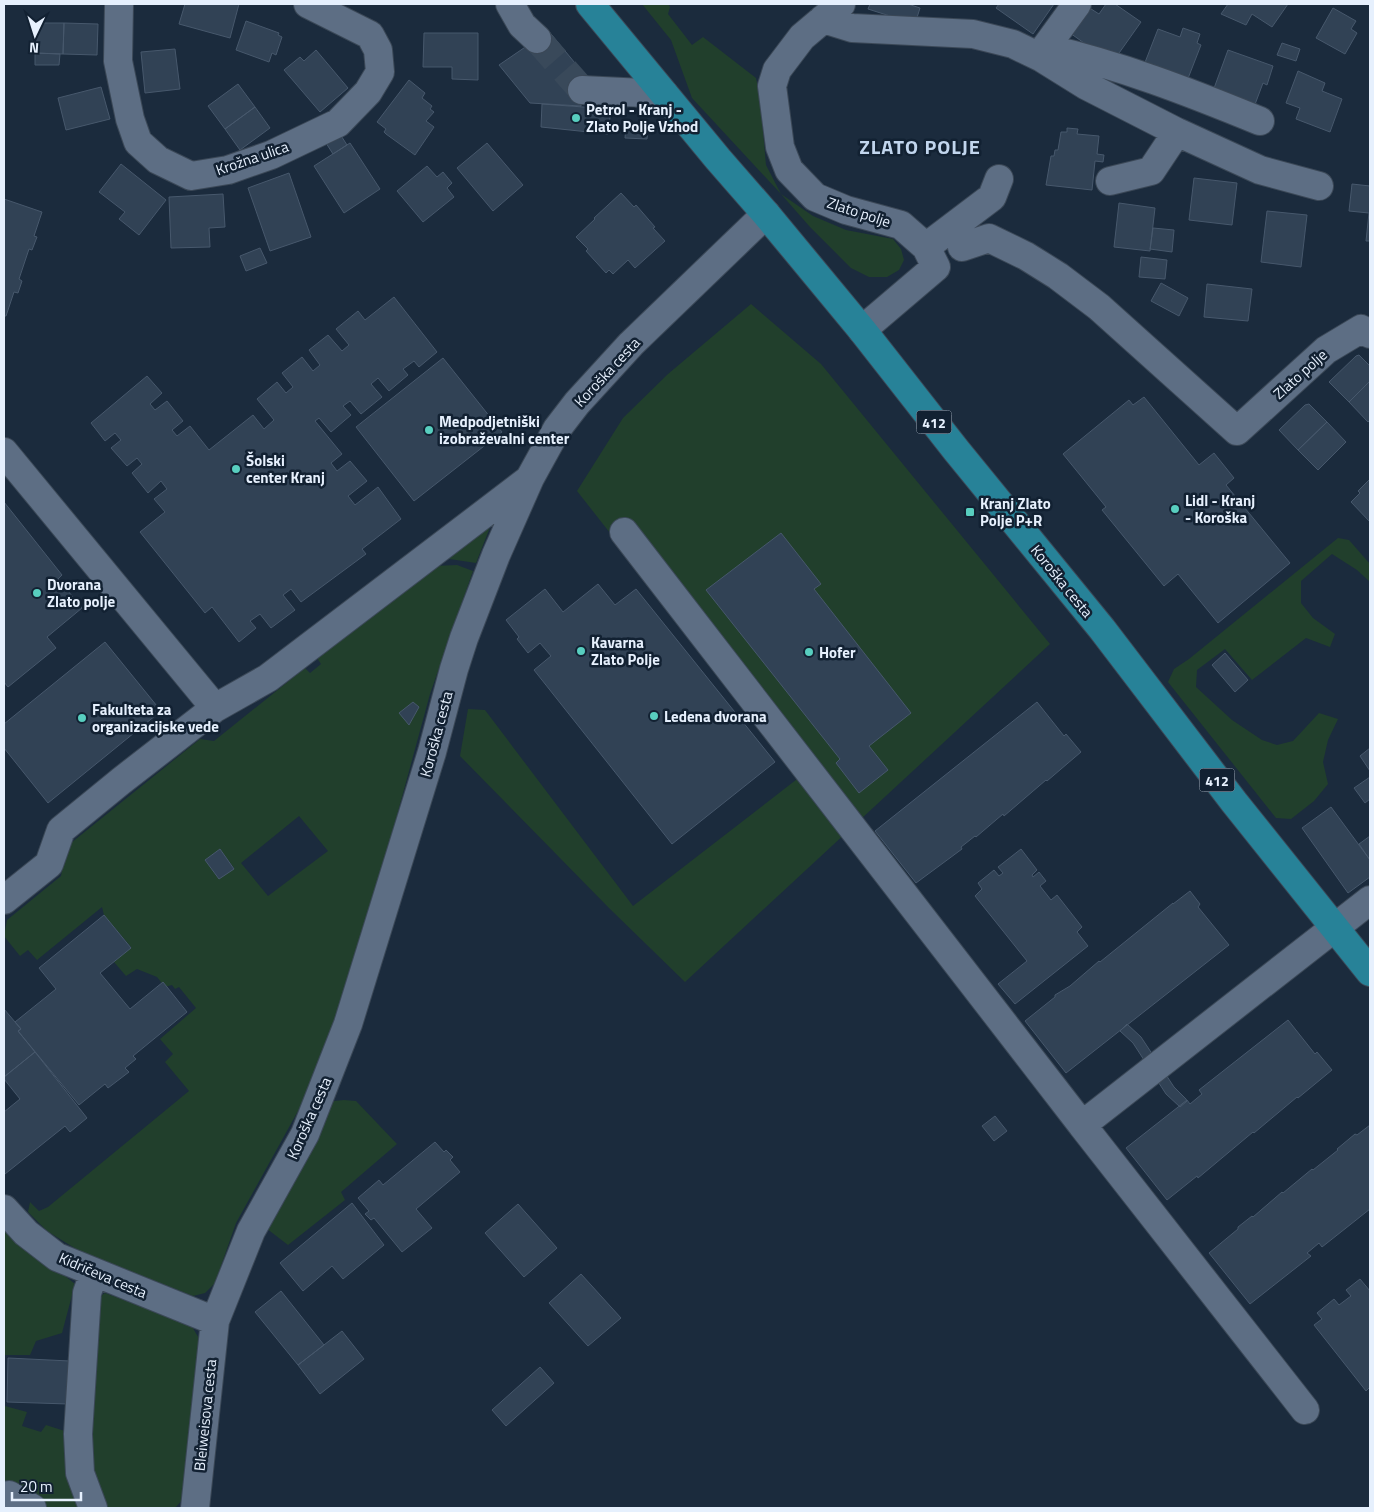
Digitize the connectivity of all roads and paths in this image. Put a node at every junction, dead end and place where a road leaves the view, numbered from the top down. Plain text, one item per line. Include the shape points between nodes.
1 (119, 4) edge
2 (308, 4) edge
3 (510, 4) edge
4 (590, 4) edge
5 (1077, 4) edge
6 (832, 12) edge
7 (537, 39) tunnel mouth
8 (1044, 53) junction
9 (582, 90) dead end
10 (664, 94) junction
11 (1260, 121) dead end
12 (1177, 132) junction
13 (999, 179) dead end
14 (1110, 181) dead end
15 (1319, 186) dead end
16 (766, 214) junction
17 (926, 247) junction
18 (962, 247) dead end
19 (862, 330) junction
20 (1370, 334) edge
21 (4, 452) edge
22 (530, 478) junction
23 (624, 532) dead end
24 (215, 708) junction
25 (4, 900) edge
26 (1370, 900) edge
27 (1335, 928) junction
28 (1370, 972) edge
29 (1082, 1125) junction
30 (4, 1209) edge
31 (94, 1273) junction
32 (215, 1321) junction
33 (1305, 1410) dead end
34 (93, 1508) edge
35 (195, 1508) edge

1 - 2 street, Krožna ulica via 118,61 138,142 158,160 191,176 228,170 271,155 338,123 368,92 380,72 378,50 370,35
3 - 7 street via 522,25
4 - 10 main road, Koroška cesta / 412
5 - 8 street
6 - 8 street, Zlato polje via 852,28 973,34
6 - 17 street, Zlato polje via 802,37 777,70 772,86 780,147 789,170 815,197 846,210 901,225
8 - 11 street, Zlato polje via 1080,56 1167,84
8 - 12 street, Zlato polje via 1087,86
9 - 10 street
10 - 16 main road, Koroška cesta / 412
12 - 14 street via 1151,171
12 - 15 street, Zlato polje via 1260,170
13 - 17 street via 992,197
16 - 19 main road, Koroška cesta / 412
16 - 22 street, Koroška cesta via 631,344 577,402
17 - 19 street, Zlato polje via 936,267
18 - 20 street, Zlato polje via 989,238 1058,276 1099,307 1237,432 1326,350 1361,330
19 - 27 main road, Koroška cesta / 412 via 1102,629
21 - 24 street
22 - 24 street via 268,678
22 - 32 street, Koroška cesta via 464,638 348,1024 305,1134 251,1231
23 - 29 street
24 - 25 street via 61,830 49,864
26 - 27 street
27 - 28 main road, 412
27 - 29 street
29 - 33 street
30 - 31 street, Kidričeva cesta via 26,1233 57,1257
31 - 32 street, Kidričeva cesta
31 - 34 street via 87,1293 78,1434 80,1474
32 - 35 street, Bleiweisova cesta

